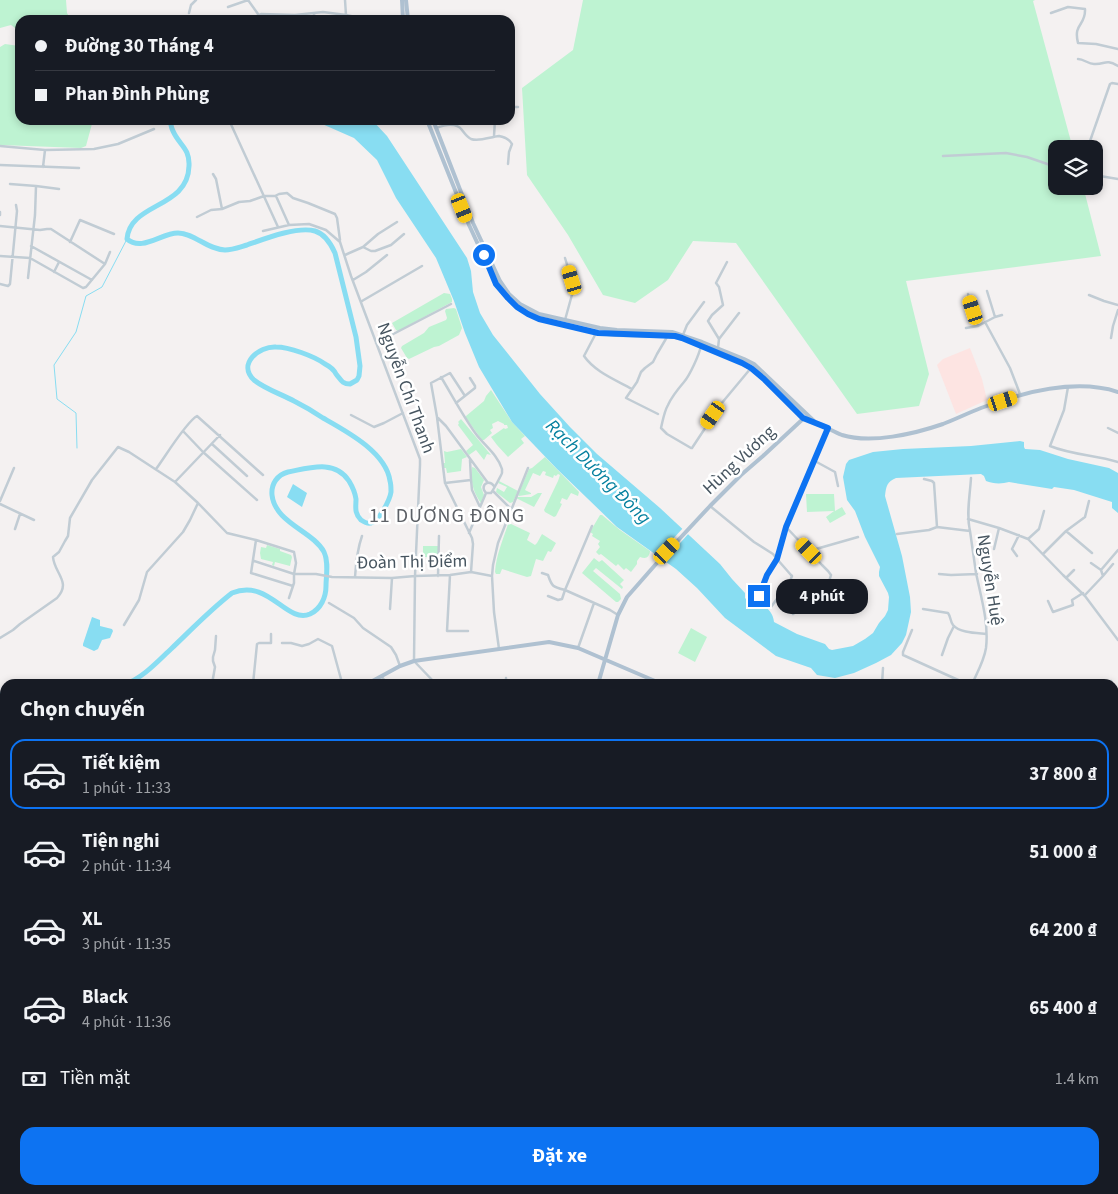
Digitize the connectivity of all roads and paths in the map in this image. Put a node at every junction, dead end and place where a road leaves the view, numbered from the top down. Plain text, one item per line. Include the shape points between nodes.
1 (196, 0) edge
2 (248, 0) edge
3 (345, 0) edge
4 (402, 0) edge
5 (406, 0) edge
6 (228, 7) dead end
7 (190, 13) dead end
8 (1051, 13) dead end
9 (258, 14) joint
10 (314, 14) joint
11 (295, 15) joint
12 (346, 15) joint
13 (405, 15) edge
14 (406, 15) edge
15 (1118, 49) edge
16 (1078, 59) dead end
17 (1118, 66) edge
18 (1118, 84) edge
19 (231, 125) edge
20 (429, 125) edge
21 (435, 125) edge
22 (495, 125) edge
23 (436, 128) junction
24 (154, 129) dead end
25 (494, 136) junction
26 (1090, 140) edge
27 (0, 146) edge
28 (45, 150) junction
29 (943, 156) dead end
30 (446, 162) junction
31 (508, 164) dead end
32 (1048, 164) edge
33 (0, 165) edge
34 (43, 167) junction
35 (79, 168) dead end
36 (213, 174) dead end
37 (1103, 176) edge
38 (1118, 179) edge
39 (10, 184) dead end
40 (36, 186) junction
41 (60, 189) dead end
42 (264, 196) junction
43 (275, 196) junction
44 (16, 205) dead end
45 (222, 209) junction
46 (0, 212) edge
47 (0, 215) edge
48 (197, 217) dead end
49 (397, 222) dead end
50 (288, 224) junction
51 (0, 226) edge
52 (278, 227) junction
53 (15, 228) junction
54 (34, 229) junction
55 (263, 231) dead end
56 (114, 234) dead end
57 (404, 234) dead end
58 (70, 242) junction
59 (340, 242) junction
60 (32, 246) junction
61 (363, 247) junction
62 (110, 252) dead end
63 (345, 255) junction
64 (387, 255) dead end
65 (0, 256) edge
66 (12, 257) junction
67 (30, 258) junction
68 (565, 258) dead end
69 (59, 262) junction
70 (727, 262) dead end
71 (105, 264) junction
72 (422, 266) dead end
73 (54, 272) junction
74 (28, 278) dead end
75 (352, 278) junction
76 (92, 280) junction
77 (0, 284) edge
78 (986, 291) dead end
79 (968, 294) dead end
80 (1089, 295) dead end
81 (362, 301) junction
82 (704, 302) dead end
83 (451, 304) dead end
84 (1118, 305) edge
85 (1118, 310) edge
86 (739, 313) dead end
87 (1002, 315) dead end
88 (539, 316) junction
89 (995, 317) junction
90 (565, 320) junction
91 (985, 322) junction
92 (978, 326) junction
93 (966, 328) dead end
94 (596, 330) junction
95 (668, 334) junction
96 (683, 335) junction
97 (1111, 338) dead end
98 (720, 339) junction
99 (376, 343) junction
100 (702, 344) junction
101 (718, 348) junction
102 (753, 366) junction
103 (441, 378) junction
104 (470, 378) dead end
105 (1068, 386) junction
106 (632, 389) junction
107 (1118, 392) edge
108 (1021, 395) junction
109 (465, 396) junction
110 (456, 404) junction
111 (403, 413) junction
112 (658, 414) dead end
113 (351, 415) dead end
114 (437, 417) junction
115 (805, 417) junction
116 (828, 428) junction
117 (1108, 428) dead end
118 (183, 432) junction
119 (1118, 433) edge
120 (220, 435) junction
121 (212, 444) junction
122 (204, 452) junction
123 (470, 458) junction
124 (813, 460) junction
125 (1118, 462) edge
126 (14, 468) dead end
127 (528, 468) dead end
128 (156, 470) junction
129 (263, 475) dead end
130 (247, 476) dead end
131 (970, 478) dead end
132 (471, 480) junction
133 (924, 480) dead end
134 (175, 482) junction
135 (488, 482) junction
136 (445, 483) junction
137 (494, 486) junction
138 (838, 486) dead end
139 (493, 491) junction
140 (486, 493) junction
141 (257, 500) dead end
142 (1089, 501) dead end
143 (198, 502) junction
144 (0, 503) edge
145 (710, 506) junction
146 (480, 508) junction
147 (511, 509) junction
148 (1044, 511) dead end
149 (20, 514) junction
150 (968, 519) junction
151 (34, 520) dead end
152 (592, 526) dead end
153 (786, 527) junction
154 (936, 527) junction
155 (999, 528) junction
156 (15, 529) dead end
157 (1066, 531) junction
158 (970, 532) junction
159 (469, 533) junction
160 (897, 534) dead end
161 (1019, 535) junction
162 (362, 536) dead end
163 (439, 536) dead end
164 (858, 537) dead end
165 (1028, 539) junction
166 (256, 540) junction
167 (994, 549) dead end
168 (1118, 550) edge
169 (809, 551) junction
170 (1092, 553) dead end
171 (1043, 554) junction
172 (1017, 556) dead end
173 (777, 559) junction
174 (254, 561) junction
175 (1091, 563) dead end
176 (1113, 564) dead end
177 (1074, 570) dead end
178 (1101, 570) junction
179 (471, 572) junction
180 (542, 572) dead end
181 (294, 574) junction
182 (939, 574) dead end
183 (976, 574) junction
184 (450, 575) junction
185 (356, 576) junction
186 (415, 576) junction
187 (438, 576) junction
188 (492, 576) junction
189 (1103, 576) junction
190 (392, 578) junction
191 (1066, 578) junction
192 (293, 586) junction
193 (565, 590) junction
194 (1084, 594) junction
195 (548, 596) dead end
196 (289, 598) dead end
197 (1048, 601) dead end
198 (329, 603) dead end
199 (594, 603) junction
200 (390, 609) dead end
201 (923, 609) dead end
202 (793, 614) dead end
203 (618, 615) junction
204 (124, 624) dead end
205 (954, 626) junction
206 (912, 630) dead end
207 (468, 631) dead end
208 (271, 634) dead end
209 (986, 634) junction
210 (216, 636) dead end
211 (0, 638) edge
212 (1118, 640) edge
213 (282, 643) dead end
214 (578, 648) junction
215 (499, 649) junction
216 (942, 655) dead end
217 (605, 659) junction
218 (414, 661) junction
219 (400, 666) junction
220 (882, 668) dead end
221 (381, 676) junction
222 (213, 679) edge
223 (254, 679) edge
224 (341, 679) edge
225 (376, 679) edge
226 (383, 679) edge
227 (431, 679) edge
228 (600, 679) edge
229 (651, 679) edge
230 (882, 679) edge
231 (956, 679) edge
232 (974, 679) edge

1 - 7 street
2 - 6 street
2 - 9 street
3 - 12 street
4 - 13 main road
5 - 14 main road
8 - 15 street via 1068,7 1085,8 1084,20 1076,31 1078,43
9 - 11 street
10 - 11 street
10 - 12 street
16 - 17 street via 1092,64 1109,62
18 - 26 street via 1110,84
19 - 42 street
20 - 30 main road
21 - 23 main road
22 - 25 street
23 - 25 street via 457,126 474,140
23 - 30 main road
24 - 28 street via 118,144 94,149
25 - 31 street via 502,136 512,143
27 - 28 street
28 - 34 street
29 - 32 street via 1006,153
30 - 88 main road via 498,282 520,304
33 - 34 street
34 - 35 street
36 - 45 street
37 - 38 street
39 - 40 street
40 - 41 street
40 - 54 street
42 - 43 street
42 - 45 street
42 - 52 street
43 - 50 street
43 - 59 street, Nguyễn Chí Thanh via 287,193 335,214
44 - 53 street
45 - 48 street
46 - 47 street
49 - 61 street
50 - 52 street
50 - 59 street via 322,228
51 - 53 street
52 - 55 street
53 - 54 street
53 - 66 street
54 - 58 street via 51,229
54 - 60 street
56 - 58 street via 80,220
57 - 61 street via 391,245 375,251
58 - 71 street
59 - 63 street, Nguyễn Chí Thanh
60 - 67 street
60 - 69 street
61 - 63 street
62 - 71 street
63 - 75 street, Nguyễn Chí Thanh
64 - 75 street via 366,272
65 - 66 street
66 - 67 street
66 - 77 street via 10,284
67 - 73 street
67 - 74 street
68 - 90 street via 574,291
69 - 73 street
69 - 76 street
70 - 98 street via 716,283 723,305 708,321
71 - 76 street
72 - 81 street
73 - 76 street via 83,288
75 - 81 street, Nguyễn Chí Thanh
78 - 89 street
79 - 92 street
80 - 84 street
81 - 99 street, Nguyễn Chí Thanh
82 - 96 street
83 - 99 street
85 - 97 street
86 - 98 street
87 - 89 street
88 - 90 main road
88 - 94 main road
89 - 91 street
90 - 94 main road
91 - 92 street
91 - 108 street
92 - 93 street
94 - 95 main road
94 - 106 street via 584,356 597,369
95 - 96 main road
95 - 100 main road
95 - 106 street via 653,362 641,372
96 - 100 main road
98 - 101 street
99 - 111 street, Nguyễn Chí Thanh
100 - 101 main road
100 - 102 main road
100 - 102 street via 686,380 668,403 661,428 691,448 721,404
101 - 102 main road
102 - 115 main road
103 - 109 street via 451,372
103 - 110 street
103 - 114 street via 430,385
104 - 109 street via 475,388
105 - 107 main road via 1098,387
105 - 108 main road
105 - 125 street via 1064,410 1050,446
106 - 112 street via 627,399
108 - 116 main road via 932,428 883,438 843,435
109 - 110 street
110 - 137 street via 497,459 502,473
111 - 113 street via 374,426
111 - 186 street, Nguyễn Chí Thanh via 420,465
114 - 123 street
114 - 136 street
115 - 116 main road
115 - 145 main road, Hùng Vương
116 - 124 street
117 - 119 street
118 - 120 street via 197,416
118 - 122 street
118 - 128 street
120 - 121 street
120 - 129 street
121 - 122 street
121 - 130 street
122 - 134 street
122 - 141 street
123 - 132 street
123 - 135 street
124 - 138 street via 835,472
124 - 153 street
126 - 144 street
127 - 147 street
128 - 134 street
128 - 211 street via 117,447 88,487 70,518 68,536 53,557 63,583 62,592
131 - 150 street, Nguyễn Huệ
132 - 136 street
132 - 146 street
133 - 154 street via 934,483
134 - 143 street
135 - 137 street
135 - 140 street via 483,487
136 - 159 street
137 - 139 street
139 - 140 street
139 - 147 street
140 - 146 street
142 - 157 street via 1085,518
143 - 166 street via 227,533
143 - 204 street via 183,532 147,572 139,600
144 - 149 street
145 - 173 street
145 - 203 main road, Hùng Vương via 627,597
146 - 159 street
147 - 188 street via 496,550
148 - 165 street via 1039,529
149 - 151 street
149 - 156 street
150 - 155 street
150 - 158 street, Nguyễn Huệ
152 - 193 street
153 - 169 street
153 - 173 street
154 - 158 street
154 - 160 street
155 - 161 street
155 - 167 street
157 - 170 street
157 - 171 street
158 - 183 street, Nguyễn Huệ
159 - 179 street via 473,544
161 - 165 street
161 - 172 street via 1012,550
162 - 185 street via 356,558
163 - 187 street
164 - 169 street
165 - 171 street
166 - 174 street
166 - 181 street via 294,552
168 - 178 street
169 - 202 street via 830,572 830,578 816,598
171 - 191 street
173 - 173 street via 759,595 770,607 792,576
174 - 181 street
174 - 192 street via 252,574
175 - 178 street
176 - 189 street
177 - 191 street
178 - 189 street
179 - 184 street, Đoàn Thị Điểm
179 - 188 street, Đoàn Thị Điểm
180 - 193 street via 548,574 554,587
181 - 185 street, Đoàn Thị Điểm
181 - 192 street
182 - 183 street
183 - 209 street, Nguyễn Huệ
184 - 187 street, Đoàn Thị Điểm
184 - 207 street via 447,630
185 - 190 street, Đoàn Thị Điểm
186 - 187 street, Đoàn Thị Điểm
186 - 190 street, Đoàn Thị Điểm
186 - 218 street, Nguyễn Chí Thanh
188 - 215 street
189 - 194 street
190 - 200 street
191 - 194 street
192 - 196 street
193 - 195 street via 562,599
193 - 199 street
194 - 197 street via 1072,600 1072,605 1053,612
194 - 212 street
198 - 219 street via 391,647
199 - 203 street
199 - 214 street
201 - 205 street via 948,613
203 - 217 main road
205 - 209 street
205 - 216 street
206 - 231 street via 902,654
208 - 223 street via 270,643 257,644
209 - 232 street, Nguyễn Huệ via 984,657
210 - 222 street
213 - 224 street via 302,646 318,639 332,646
214 - 215 main road via 549,642
214 - 217 main road
215 - 218 main road
217 - 228 main road
217 - 229 main road
218 - 219 main road
218 - 227 street
219 - 221 main road
220 - 230 street
221 - 225 main road
221 - 226 street

